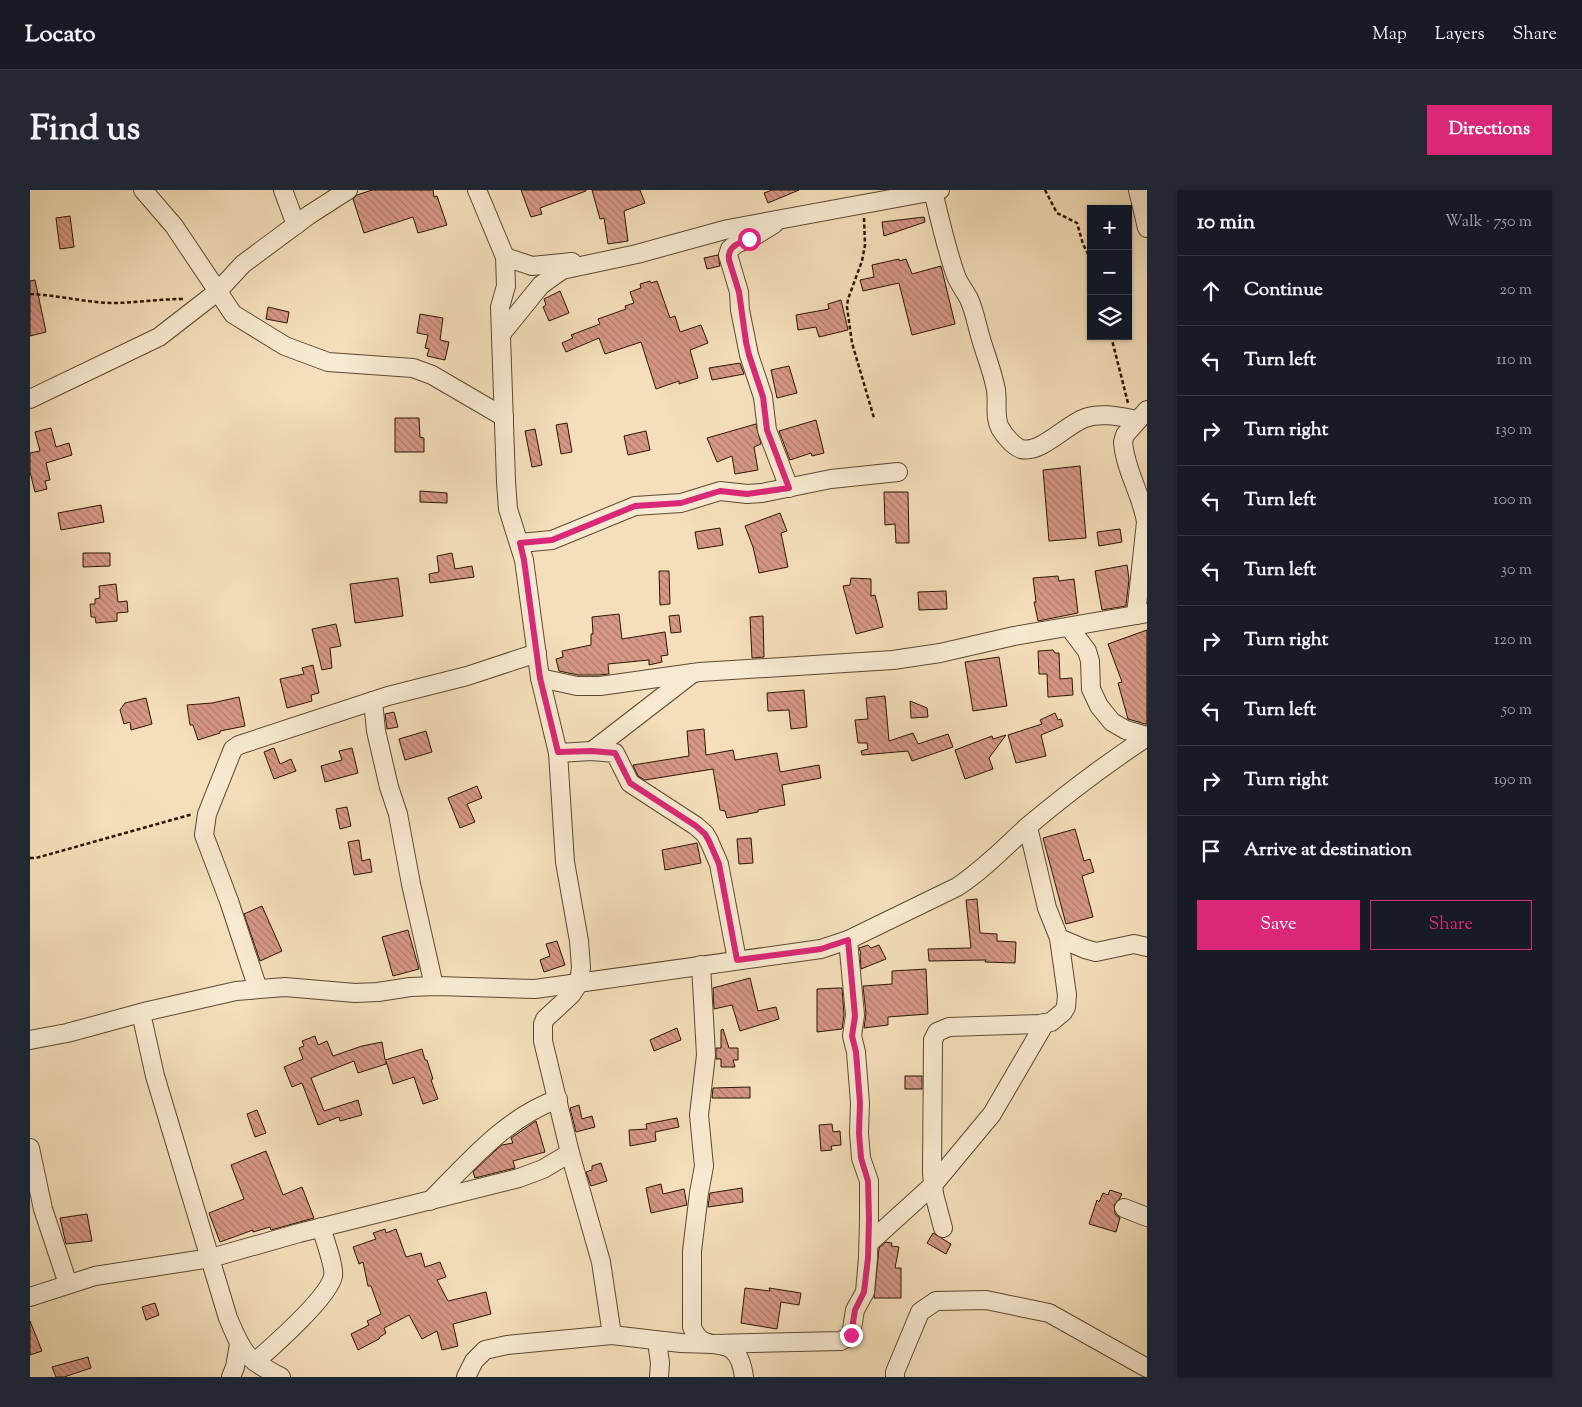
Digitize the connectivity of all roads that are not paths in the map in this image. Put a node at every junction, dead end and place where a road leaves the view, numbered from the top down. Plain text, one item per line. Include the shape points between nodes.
1 (143, 190) edge
2 (283, 190) edge
3 (348, 190) edge
4 (477, 190) edge
5 (1138, 190) edge
6 (936, 191) edge
7 (782, 219) junction
8 (296, 225) junction
9 (1147, 228) edge
10 (657, 249) junction
11 (505, 257) junction
12 (212, 296) junction
13 (502, 333) junction
14 (30, 399) edge
15 (1139, 416) edge
16 (504, 418) junction
17 (898, 472) dead end
18 (789, 488) junction
19 (520, 543) junction
20 (1141, 614) edge
21 (1069, 627) junction
22 (537, 654) junction
23 (694, 673) junction
24 (540, 678) junction
25 (373, 702) junction
26 (1147, 736) edge
27 (592, 751) junction
28 (558, 752) junction
29 (1028, 827) junction
30 (1059, 938) junction
31 (848, 940) junction
32 (1147, 947) edge
33 (737, 960) junction
34 (701, 965) junction
35 (579, 983) junction
36 (434, 986) junction
37 (258, 989) junction
38 (141, 1013) junction
39 (1045, 1023) junction
40 (30, 1040) edge
41 (558, 1099) junction
42 (570, 1153) junction
43 (31, 1159) edge
44 (933, 1185) junction
45 (430, 1201) junction
46 (1124, 1208) dead end
47 (1147, 1217) edge
48 (321, 1227) junction
49 (943, 1228) dead end
50 (869, 1243) junction
51 (211, 1258) junction
52 (68, 1284) junction
53 (30, 1297) edge
54 (612, 1335) junction
55 (656, 1341) junction
56 (239, 1344) junction
57 (712, 1344) junction
58 (255, 1362) junction
59 (1147, 1368) edge
60 (231, 1377) edge
61 (281, 1377) edge
62 (466, 1377) edge
63 (660, 1377) edge
64 (744, 1377) edge
65 (895, 1377) edge

1 - 12 street via 174,226
2 - 8 street
3 - 8 street
4 - 11 street
5 - 9 street
6 - 7 street
6 - 15 street via 945,243 956,278 974,311 996,391 995,406 1003,432 1014,444 1026,449 1045,443 1085,418
7 - 10 street via 728,229
7 - 18 street via 736,244 728,256 739,292 749,355 763,397 767,430
8 - 12 street via 243,264
10 - 11 street via 532,266
10 - 13 street via 562,270 541,285
11 - 13 street via 506,286 500,307
12 - 14 street via 144,345
12 - 16 street via 233,314 285,346 328,362 413,368 432,374
13 - 16 street
15 - 20 street via 1122,442 1146,522
16 - 19 street via 508,509
17 - 18 street via 831,479
18 - 19 street via 747,494 720,491 681,503 635,506 552,540
19 - 22 street
20 - 21 street
21 - 23 street via 893,660
21 - 26 street via 1087,651 1091,689 1099,706 1112,722
22 - 24 street
22 - 25 street
23 - 24 street via 592,686
23 - 27 street
24 - 28 street
25 - 36 street via 376,731 398,814 410,884
25 - 37 street via 233,749 208,810 204,829 206,840
26 - 29 street
27 - 28 street
27 - 33 street via 616,754 630,783 705,834 719,864
28 - 35 street via 565,862 579,941
29 - 30 street via 1047,908
29 - 31 street via 972,877
30 - 32 street via 1096,952 1134,944
30 - 39 street via 1066,1007 1051,1022
31 - 33 street via 821,949
31 - 50 street via 861,1158 868,1181
33 - 34 street
34 - 35 street
34 - 57 street via 706,1055 699,1115 704,1166 693,1242 692,1328 700,1340
35 - 36 street via 535,989
35 - 41 street via 543,1024 543,1041
36 - 37 street via 355,993 285,987
37 - 38 street
38 - 40 street
38 - 51 street via 155,1076
39 - 44 street via 992,1114
39 - 44 street via 949,1027 937,1032 933,1040 931,1075
41 - 42 street
41 - 45 street via 543,1104 493,1137
42 - 45 street via 519,1178
42 - 54 street via 601,1262
43 - 52 street via 43,1209
44 - 49 street
44 - 50 street
45 - 48 street
46 - 47 street
48 - 51 street
48 - 58 street via 333,1273 331,1282 300,1320
50 - 57 street via 864,1292 855,1310 852,1331 846,1339
51 - 52 street via 94,1276
51 - 56 street
52 - 53 street
54 - 55 street
54 - 62 street via 495,1346 474,1361
55 - 57 street
55 - 63 street
56 - 58 street
56 - 60 street via 236,1367
57 - 64 street via 731,1347 737,1353
58 - 61 street
59 - 65 street via 1049,1313 986,1300 936,1301 920,1312

